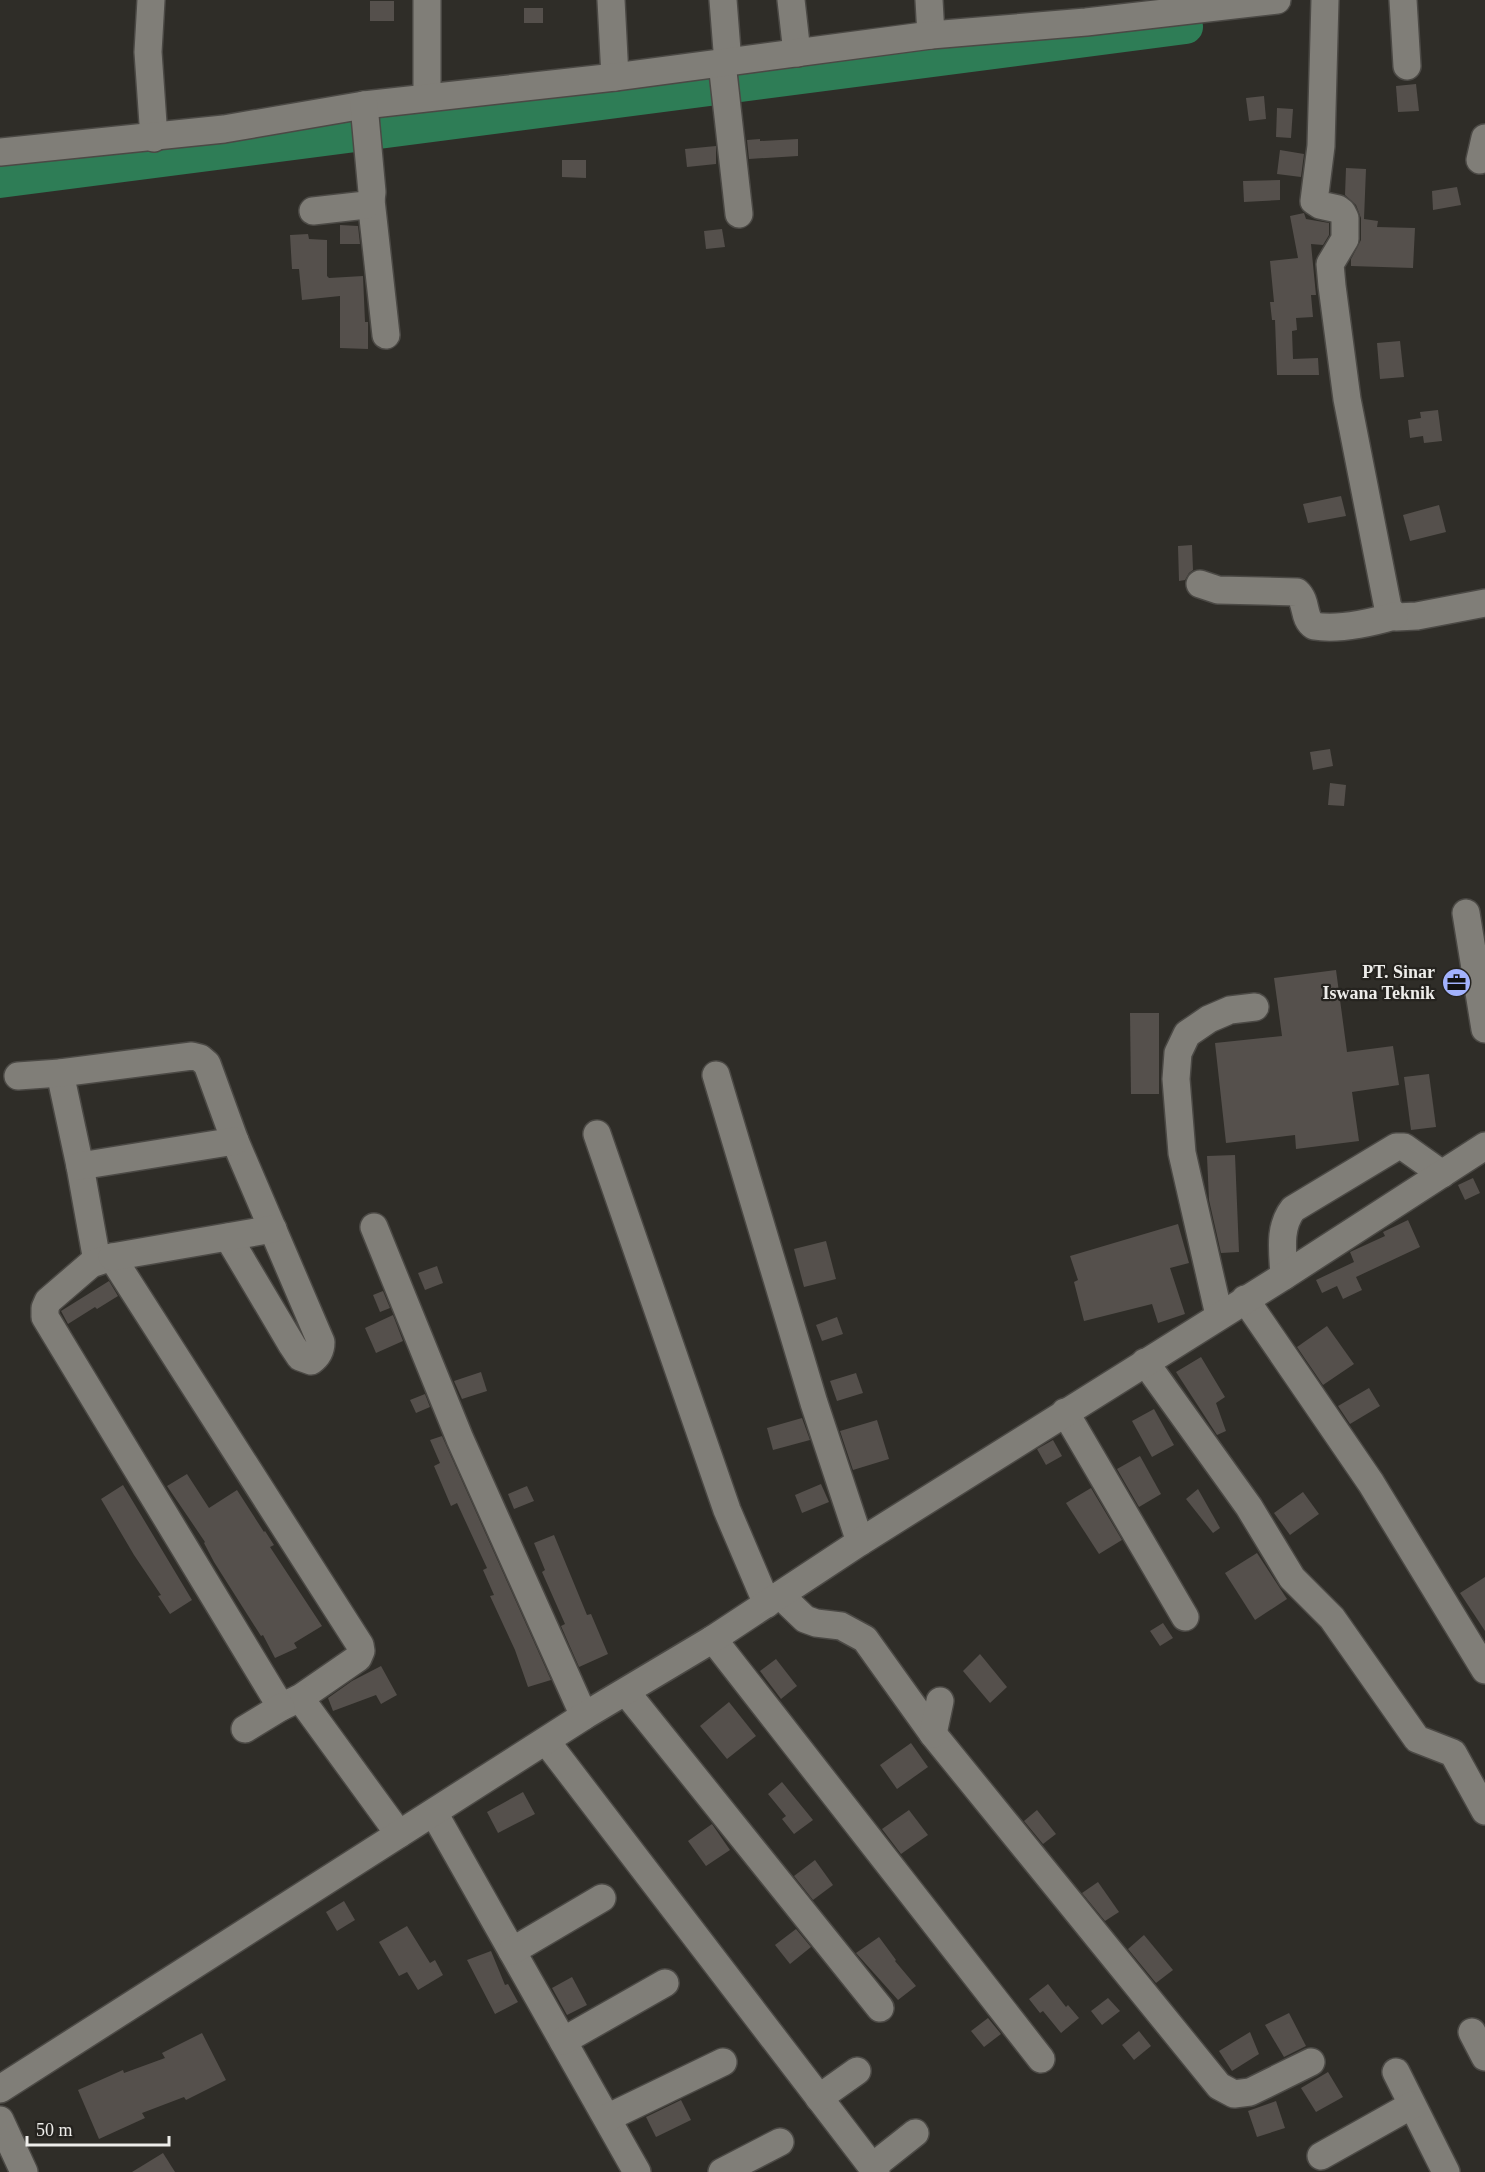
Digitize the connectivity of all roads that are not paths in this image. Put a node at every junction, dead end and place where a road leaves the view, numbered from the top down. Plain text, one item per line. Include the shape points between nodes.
1 (151, 0) edge
2 (428, 0) edge
3 (929, 0) edge
4 (1277, 0) edge
5 (1325, 0) edge
6 (1403, 0) edge
7 (723, 3) edge
8 (1190, 5) edge
9 (792, 11) edge
10 (1085, 11) edge
11 (612, 21) edge
12 (931, 35) junction
13 (797, 53) junction
14 (724, 65) junction
15 (1407, 66) dead end
16 (615, 76) junction
17 (427, 97) junction
18 (366, 124) junction
19 (154, 138) junction
20 (0, 152) edge
21 (371, 200) junction
22 (313, 211) dead end
23 (739, 214) dead end
24 (386, 335) dead end
25 (1200, 584) dead end
26 (1485, 603) edge
27 (1394, 616) junction
28 (1466, 913) dead end
29 (1255, 1007) dead end
30 (1485, 1029) edge
31 (60, 1073) junction
32 (716, 1075) dead end
33 (18, 1076) dead end
34 (597, 1134) dead end
35 (235, 1141) junction
36 (1485, 1146) edge
37 (80, 1166) junction
38 (1442, 1174) junction
39 (374, 1227) dead end
40 (273, 1229) junction
41 (228, 1237) junction
42 (104, 1259) junction
43 (1284, 1276) junction
44 (1245, 1299) junction
45 (1219, 1315) junction
46 (1145, 1362) junction
47 (1065, 1412) junction
48 (860, 1542) junction
49 (774, 1599) junction
50 (1185, 1617) dead end
51 (713, 1639) junction
52 (1485, 1670) edge
53 (626, 1692) junction
54 (940, 1701) dead end
55 (290, 1703) junction
56 (585, 1716) junction
57 (245, 1729) dead end
58 (933, 1734) junction
59 (546, 1741) junction
60 (1485, 1811) edge
61 (434, 1813) junction
62 (399, 1834) junction
63 (602, 1898) dead end
64 (512, 1951) junction
65 (665, 1983) dead end
66 (880, 2008) dead end
67 (1472, 2032) dead end
68 (563, 2042) junction
69 (1485, 2057) edge
70 (1041, 2059) dead end
71 (723, 2062) dead end
72 (1311, 2062) dead end
73 (857, 2071) dead end
74 (1396, 2072) dead end
75 (0, 2089) edge
76 (819, 2098) junction
77 (1412, 2105) junction
78 (607, 2118) junction
79 (0, 2120) edge
80 (915, 2133) dead end
81 (780, 2142) dead end
82 (1321, 2156) dead end
83 (874, 2170) edge
84 (24, 2172) edge
85 (637, 2172) edge
86 (722, 2172) edge
87 (1446, 2172) edge

1 - 19 street via 148,52
2 - 17 street
3 - 12 street
4 - 8 street
5 - 27 street via 1321,146 1314,201 1338,209 1345,218 1346,239 1330,264 1332,286 1347,399 1385,596
6 - 15 street
7 - 14 street
8 - 10 street
9 - 13 street
10 - 12 street
11 - 16 street
12 - 13 street
13 - 14 street
14 - 16 street
14 - 23 street
16 - 17 street
17 - 18 street
18 - 19 street via 224,129
18 - 21 street
19 - 20 street
21 - 22 street via 366,205
21 - 24 street
25 - 27 street via 1218,590 1297,592 1304,599 1307,619 1314,626
26 - 27 street via 1417,616
28 - 30 street
29 - 45 street via 1230,1010 1209,1020 1187,1034 1178,1053 1176,1079 1182,1153
31 - 33 street
31 - 35 street via 200,1058 207,1064
31 - 37 street
32 - 48 street
34 - 49 street via 727,1510
35 - 37 street
35 - 40 street
36 - 38 street
37 - 42 street
38 - 43 street
38 - 43 street via 1404,1147 1396,1147 1293,1209 1283,1229
39 - 56 street via 460,1439
40 - 41 street
40 - 41 street via 321,1342 321,1349 311,1361 300,1357
41 - 42 street
42 - 55 street via 48,1301 45,1317
42 - 55 street via 360,1645 358,1658
43 - 44 street
44 - 45 street
44 - 52 street via 1371,1484
45 - 46 street
46 - 47 street
46 - 60 street via 1249,1507 1292,1578 1332,1618 1417,1739 1453,1753
47 - 48 street
47 - 50 street
48 - 49 street
49 - 51 street
49 - 58 street via 805,1619 841,1626 865,1639
51 - 53 street
51 - 70 street
53 - 56 street
53 - 66 street
54 - 58 street
55 - 57 street
55 - 62 street
56 - 59 street
58 - 72 street via 1219,2086 1234,2094 1251,2092
59 - 61 street
59 - 76 street
61 - 62 street
61 - 64 street
62 - 75 street
63 - 64 street
64 - 68 street
65 - 68 street
67 - 69 street
68 - 78 street
71 - 78 street
73 - 76 street
74 - 77 street
76 - 83 street
77 - 82 street
77 - 87 street
78 - 85 street
79 - 84 street
80 - 83 street
81 - 86 street

